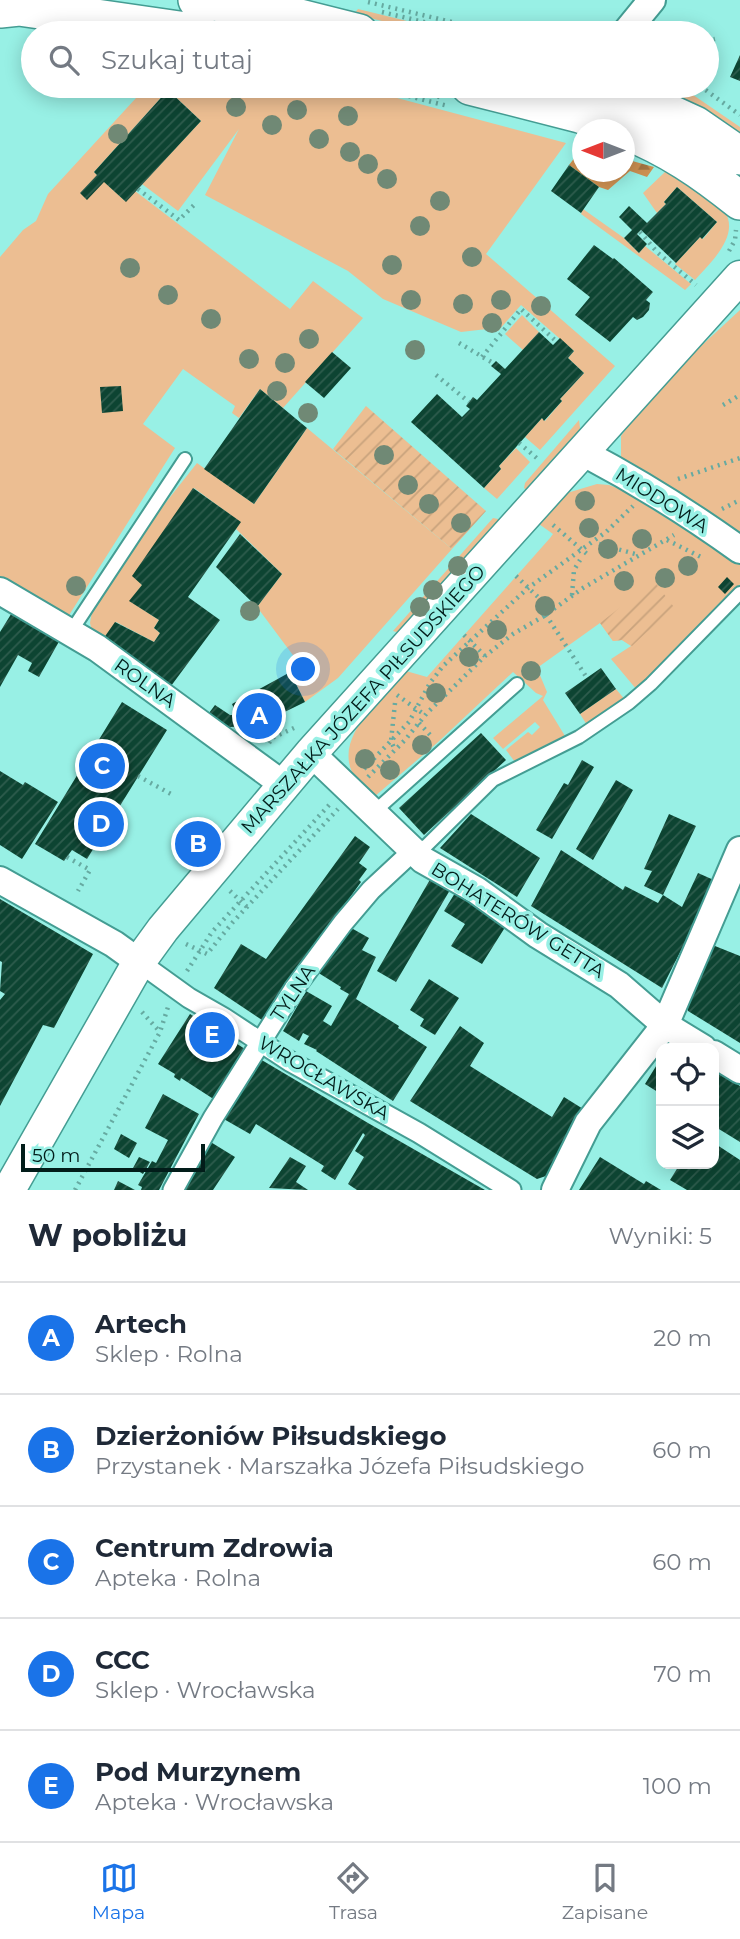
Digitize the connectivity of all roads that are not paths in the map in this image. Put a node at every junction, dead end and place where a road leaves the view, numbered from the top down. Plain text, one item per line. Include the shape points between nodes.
1 (197, 0) edge
2 (652, 0) edge
3 (0, 9) edge
4 (359, 13) edge
5 (116, 21) edge
6 (292, 21) edge
7 (315, 21) edge
8 (635, 21) edge
9 (593, 98) edge
10 (629, 98) edge
11 (613, 119) edge
12 (635, 134) edge
13 (740, 156) edge
14 (738, 212) edge
15 (733, 267) edge
16 (582, 452) junction
17 (185, 459) dead end
18 (740, 550) edge
19 (0, 592) edge
20 (740, 593) edge
21 (70, 633) junction
22 (517, 684) dead end
23 (311, 752) junction
24 (284, 785) junction
25 (374, 812) junction
26 (414, 850) junction
27 (740, 850) edge
28 (0, 880) edge
29 (139, 962) junction
30 (666, 1025) junction
31 (260, 1042) junction
32 (695, 1043) edge
33 (719, 1057) edge
34 (740, 1070) edge
35 (9, 1190) edge
36 (173, 1190) edge
37 (511, 1190) edge
38 (555, 1190) edge

1 - 6 main road via 260,8
2 - 8 street
3 - 5 main road via 19,7
4 - 7 main road
9 - 11 main road
10 - 13 main road via 695,125
12 - 14 main road via 700,170
15 - 16 street, MARSZAŁKA JÓZEFA PIŁSUDSKIEGO
16 - 18 street, MIODOWA via 643,496 698,520
16 - 23 street, MARSZAŁKA JÓZEFA PIŁSUDSKIEGO
17 - 21 lane
19 - 21 street, ROLNA
20 - 26 lane via 629,703 579,737 493,780 426,846
21 - 24 street, ROLNA
22 - 25 lane
23 - 24 street, MARSZAŁKA JÓZEFA PIŁSUDSKIEGO
23 - 25 street, BOHATERÓW GETTA
24 - 29 street, MARSZAŁKA JÓZEFA PIŁSUDSKIEGO
25 - 26 street, BOHATERÓW GETTA
26 - 30 street, BOHATERÓW GETTA via 620,985
26 - 31 street, TYLNA via 343,923
27 - 30 street
28 - 29 street
29 - 31 street, WROCŁAWSKA
29 - 35 street, MARSZAŁKA JÓZEFA PIŁSUDSKIEGO
30 - 32 street, BOHATERÓW GETTA
30 - 38 street via 588,1123
31 - 36 street, TYLNA
31 - 37 street, WROCŁAWSKA
33 - 34 street

